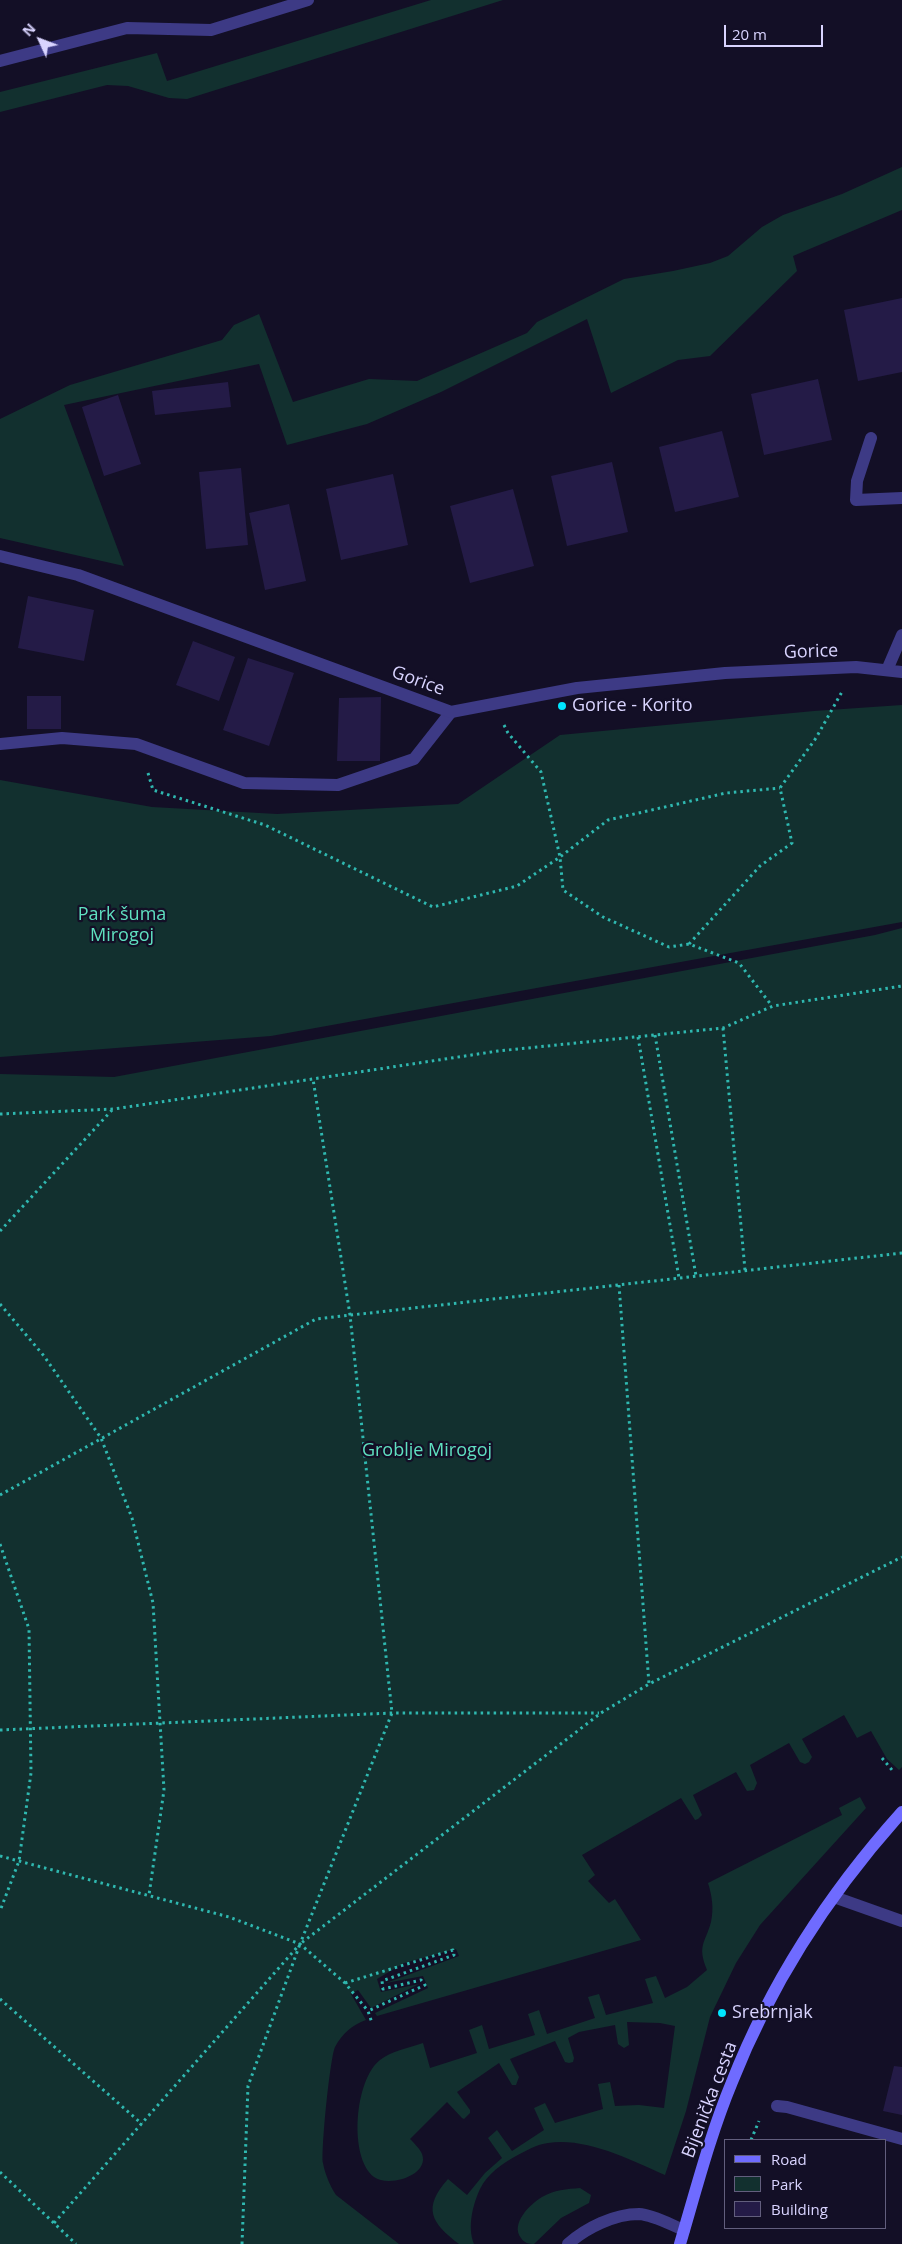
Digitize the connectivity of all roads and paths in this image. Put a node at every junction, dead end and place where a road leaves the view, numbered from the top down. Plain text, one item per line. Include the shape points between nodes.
1 (308, 0) edge
2 (0, 61) edge
3 (871, 438) dead end
4 (902, 498) edge
5 (0, 556) edge
6 (902, 635) edge
7 (856, 667) junction
8 (887, 670) junction
9 (902, 672) edge
10 (495, 704) junction
11 (451, 712) junction
12 (0, 744) edge
13 (152, 750) junction
14 (780, 788) junction
15 (560, 857) junction
16 (689, 944) junction
17 (902, 986) edge
18 (773, 1006) junction
19 (723, 1028) junction
20 (655, 1035) junction
21 (638, 1037) junction
22 (314, 1079) junction
23 (114, 1109) junction
24 (0, 1114) edge
25 (0, 1231) edge
26 (902, 1253) edge
27 (745, 1270) junction
28 (696, 1276) junction
29 (679, 1278) junction
30 (619, 1285) junction
31 (0, 1304) edge
32 (350, 1315) junction
33 (101, 1438) junction
34 (0, 1495) edge
35 (0, 1544) edge
36 (902, 1557) edge
37 (649, 1684) junction
38 (392, 1713) junction
39 (600, 1713) junction
40 (161, 1724) junction
41 (30, 1728) junction
42 (0, 1730) edge
43 (882, 1758) dead end
44 (892, 1770) dead end
45 (902, 1812) edge
46 (0, 1856) edge
47 (19, 1860) junction
48 (149, 1895) junction
49 (834, 1897) junction
50 (0, 1911) edge
51 (902, 1921) edge
52 (300, 1944) junction
53 (345, 1983) junction
54 (0, 1999) edge
55 (368, 2011) junction
56 (372, 2023) dead end
57 (777, 2106) dead end
58 (142, 2124) junction
59 (902, 2139) edge
60 (0, 2172) edge
61 (54, 2223) junction
62 (684, 2230) junction
63 (76, 2244) edge
64 (242, 2244) edge
65 (568, 2244) edge
66 (680, 2244) edge

1 - 2 street via 211,30 127,28
3 - 4 street via 857,481 856,500
5 - 11 street, Gorice via 78,575
6 - 8 street
7 - 8 street, Gorice
7 - 10 street, Gorice via 725,673 577,688
7 - 14 path via 816,738
8 - 9 street, Gorice
10 - 11 street, Gorice
10 - 15 path via 508,733 541,772
11 - 13 street via 414,759 338,785 244,783
12 - 13 street via 62,738 136,744
13 - 15 path via 148,770 152,790 265,825 433,907 517,886
14 - 15 path via 726,793 608,820
14 - 16 path via 792,843 760,866
15 - 16 path via 563,890 603,917 669,947
16 - 18 path via 739,963
17 - 18 path
18 - 19 path
19 - 20 path
19 - 27 path
20 - 21 path
20 - 28 path
21 - 22 path via 498,1051
21 - 29 path
22 - 23 path
22 - 32 path
23 - 24 path
23 - 25 path
26 - 27 path
27 - 28 path
28 - 29 path
29 - 30 path
30 - 32 path
30 - 37 path
31 - 33 path via 44,1356
32 - 33 path via 316,1319
32 - 38 path
33 - 34 path
33 - 40 path via 132,1518 153,1603
35 - 41 path via 29,1629
36 - 37 path
37 - 39 path
38 - 39 path
38 - 40 path
38 - 52 path
39 - 52 path
40 - 41 path
40 - 48 path via 164,1790
41 - 42 path
41 - 47 path via 31,1773
43 - 44 path
45 - 49 main road, Bijenička cesta
46 - 47 path
47 - 48 path
47 - 50 path
48 - 52 path via 229,1917
49 - 51 street
49 - 62 main road, Bijenička cesta via 764,2012 732,2081
52 - 53 path
52 - 58 path
52 - 64 path via 248,2086
53 - 55 path
53 - 55 path via 453,1950 454,1955 382,1981 383,1989 421,1980 425,1985
54 - 58 path
55 - 56 path
57 - 59 street
58 - 61 path
60 - 61 path
61 - 63 path
62 - 65 street via 639,2214 608,2220 578,2234
62 - 66 main road, Bijenička cesta

